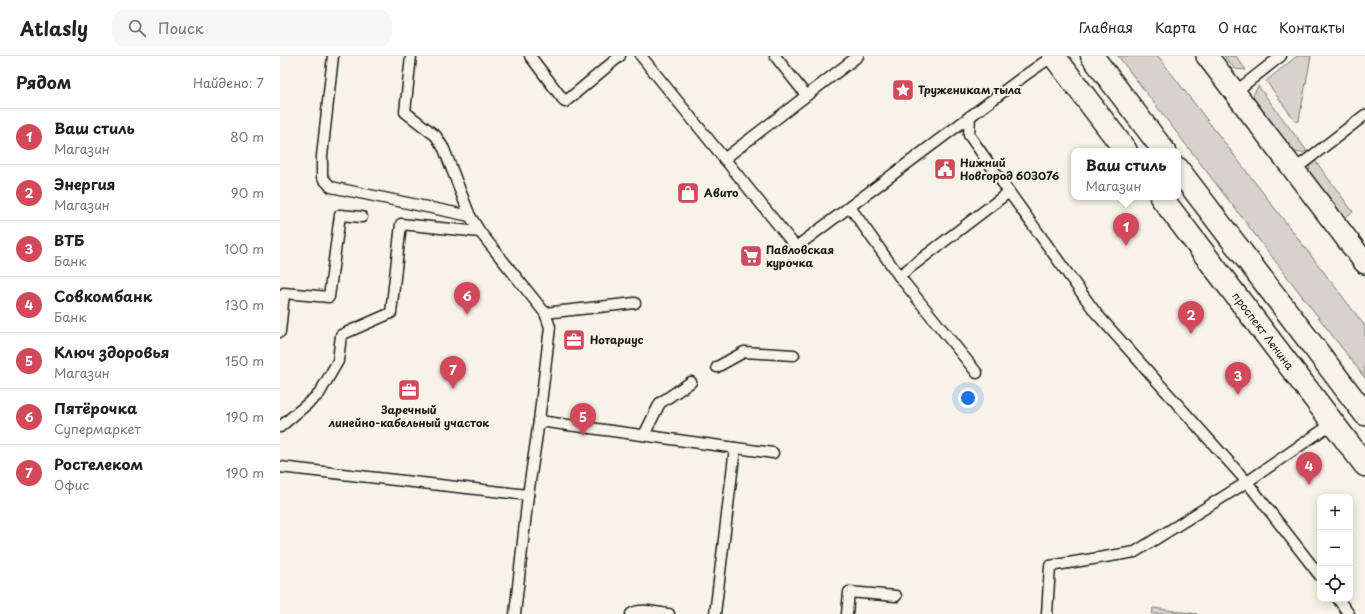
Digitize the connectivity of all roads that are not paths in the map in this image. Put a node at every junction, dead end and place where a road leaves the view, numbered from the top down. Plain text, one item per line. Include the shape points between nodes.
1 (334, 56) edge
2 (411, 56) edge
3 (530, 56) edge
4 (620, 56) edge
5 (641, 56) edge
6 (775, 56) edge
7 (858, 56) edge
8 (1054, 56) edge
9 (1092, 56) edge
10 (1207, 56) edge
11 (1281, 56) edge
12 (1235, 92) junction
13 (806, 95) junction
14 (1365, 115) edge
15 (970, 116) junction
16 (1124, 148) edge
17 (1162, 148) edge
18 (724, 159) junction
19 (1294, 170) junction
20 (1181, 173) edge
21 (1009, 192) junction
22 (1163, 200) edge
23 (850, 207) junction
24 (470, 216) junction
25 (362, 217) dead end
26 (480, 232) junction
27 (1365, 263) edge
28 (899, 276) junction
29 (635, 303) dead end
30 (545, 313) junction
31 (280, 332) edge
32 (794, 355) dead end
33 (717, 367) dead end
34 (977, 373) dead end
35 (691, 382) dead end
36 (1365, 414) edge
37 (539, 421) junction
38 (1333, 423) junction
39 (280, 427) edge
40 (644, 435) junction
41 (735, 448) junction
42 (773, 453) dead end
43 (1365, 465) edge
44 (280, 467) edge
45 (1247, 482) junction
46 (528, 495) junction
47 (1317, 572) edge
48 (896, 596) dead end
49 (1340, 602) edge
50 (515, 614) edge
51 (631, 614) edge
52 (669, 614) edge
53 (715, 614) edge
54 (847, 614) edge
55 (1047, 614) edge
56 (1349, 614) edge

1 - 24 lane via 322,156 322,177 330,187
2 - 24 lane via 405,112 436,136 444,149
3 - 4 lane via 565,102
5 - 18 lane
6 - 13 lane
7 - 13 lane
8 - 15 lane
8 - 16 main road
9 - 17 main road
10 - 12 street
11 - 12 lane
12 - 19 street
13 - 18 lane
14 - 19 lane
15 - 21 lane via 969,135
15 - 23 lane
18 - 23 lane via 796,247
19 - 27 street
20 - 36 main road
21 - 28 lane
21 - 45 lane via 1096,313
22 - 38 main road, проспект Ленина
23 - 28 lane
24 - 26 lane
25 - 31 lane via 340,216 329,297 284,293
26 - 30 lane
26 - 39 lane via 401,224 391,313 341,335 338,361 319,394
28 - 34 lane
29 - 30 lane
30 - 37 lane via 550,327
32 - 33 lane via 744,352
35 - 40 lane via 660,403
37 - 40 lane
37 - 46 lane
38 - 43 main road, проспект Ленина
38 - 45 lane
40 - 41 lane
41 - 42 lane
41 - 53 lane
44 - 46 lane
45 - 47 lane
45 - 55 lane via 1135,552 1050,566
46 - 50 lane
48 - 54 lane via 849,592
49 - 56 lane
51 - 52 lane via 634,611

